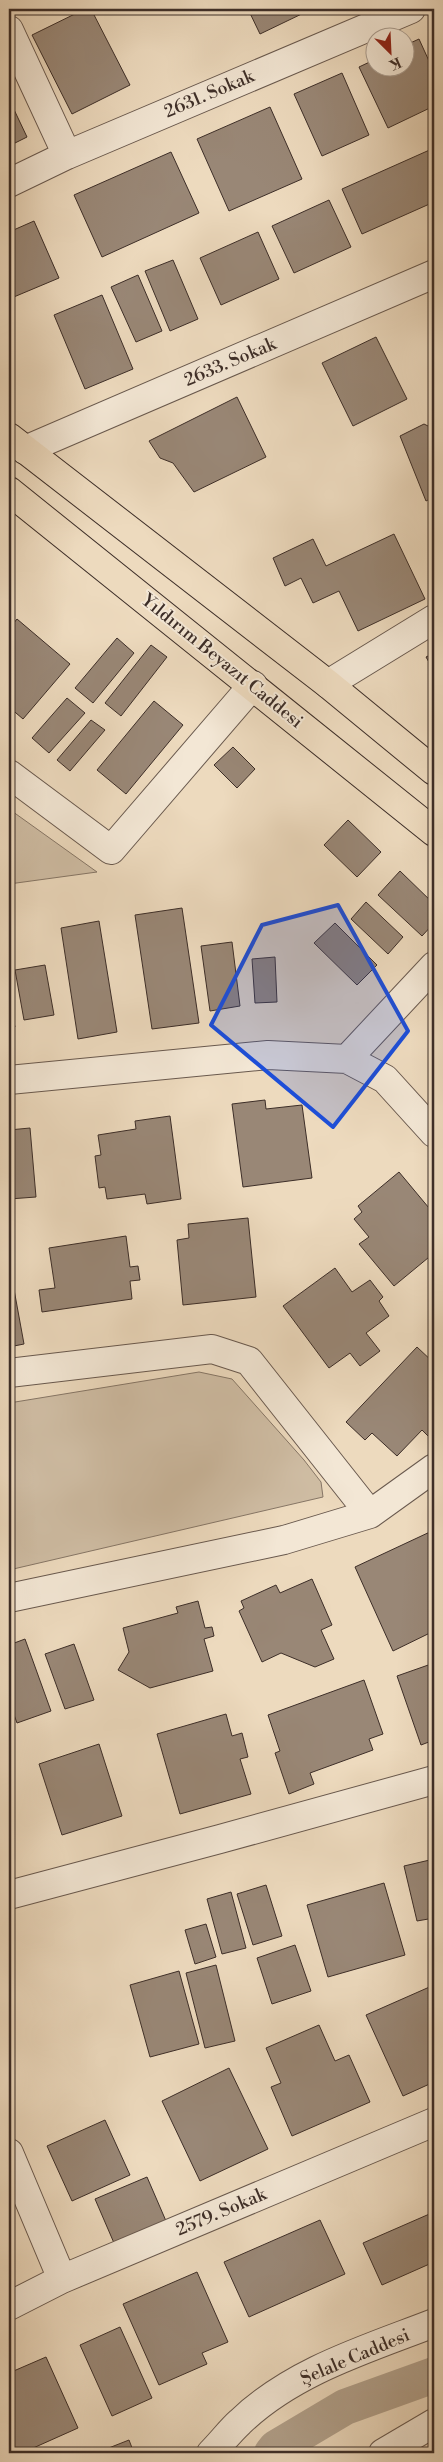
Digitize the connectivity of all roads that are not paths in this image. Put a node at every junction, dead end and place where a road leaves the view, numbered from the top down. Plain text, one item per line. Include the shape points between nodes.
1 (402, 10) edge
2 (9, 30) edge
3 (68, 155) junction
4 (9, 183) edge
5 (431, 281) edge
6 (17, 443) edge
7 (9, 491) edge
8 (434, 620) edge
9 (328, 684) junction
10 (253, 686) junction
11 (434, 771) edge
12 (9, 774) edge
13 (434, 832) edge
14 (434, 966) edge
15 (347, 1058) junction
16 (9, 1080) edge
17 (434, 1133) edge
18 (9, 1373) edge
19 (434, 1468) edge
20 (370, 1514) junction
21 (9, 1598) edge
22 (434, 1780) edge
23 (9, 1895) edge
24 (434, 2122) edge
25 (9, 2153) edge
26 (62, 2279) junction
27 (9, 2306) edge
28 (434, 2323) edge
29 (434, 2423) edge
30 (211, 2453) edge
31 (383, 2453) edge

1 - 3 street, 2631. Sokak
2 - 3 street
3 - 4 street, 2631. Sokak
5 - 6 street, 2633. Sokak
6 - 9 main road
7 - 10 main road, Yıldırım Beyazıt Caddesi
8 - 9 street
9 - 11 main road
10 - 12 street via 111,850
10 - 13 main road, Yıldırım Beyazıt Caddesi
14 - 15 street
15 - 16 street via 268,1055
15 - 17 street via 385,1079
18 - 20 street via 212,1349 248,1361
19 - 20 street
20 - 21 street via 284,1540
22 - 23 street
24 - 26 street, 2579. Sokak
25 - 26 street
26 - 27 street, 2579. Sokak
28 - 30 street, Şelale Caddesi via 330,2363 280,2391 240,2421
29 - 31 street

